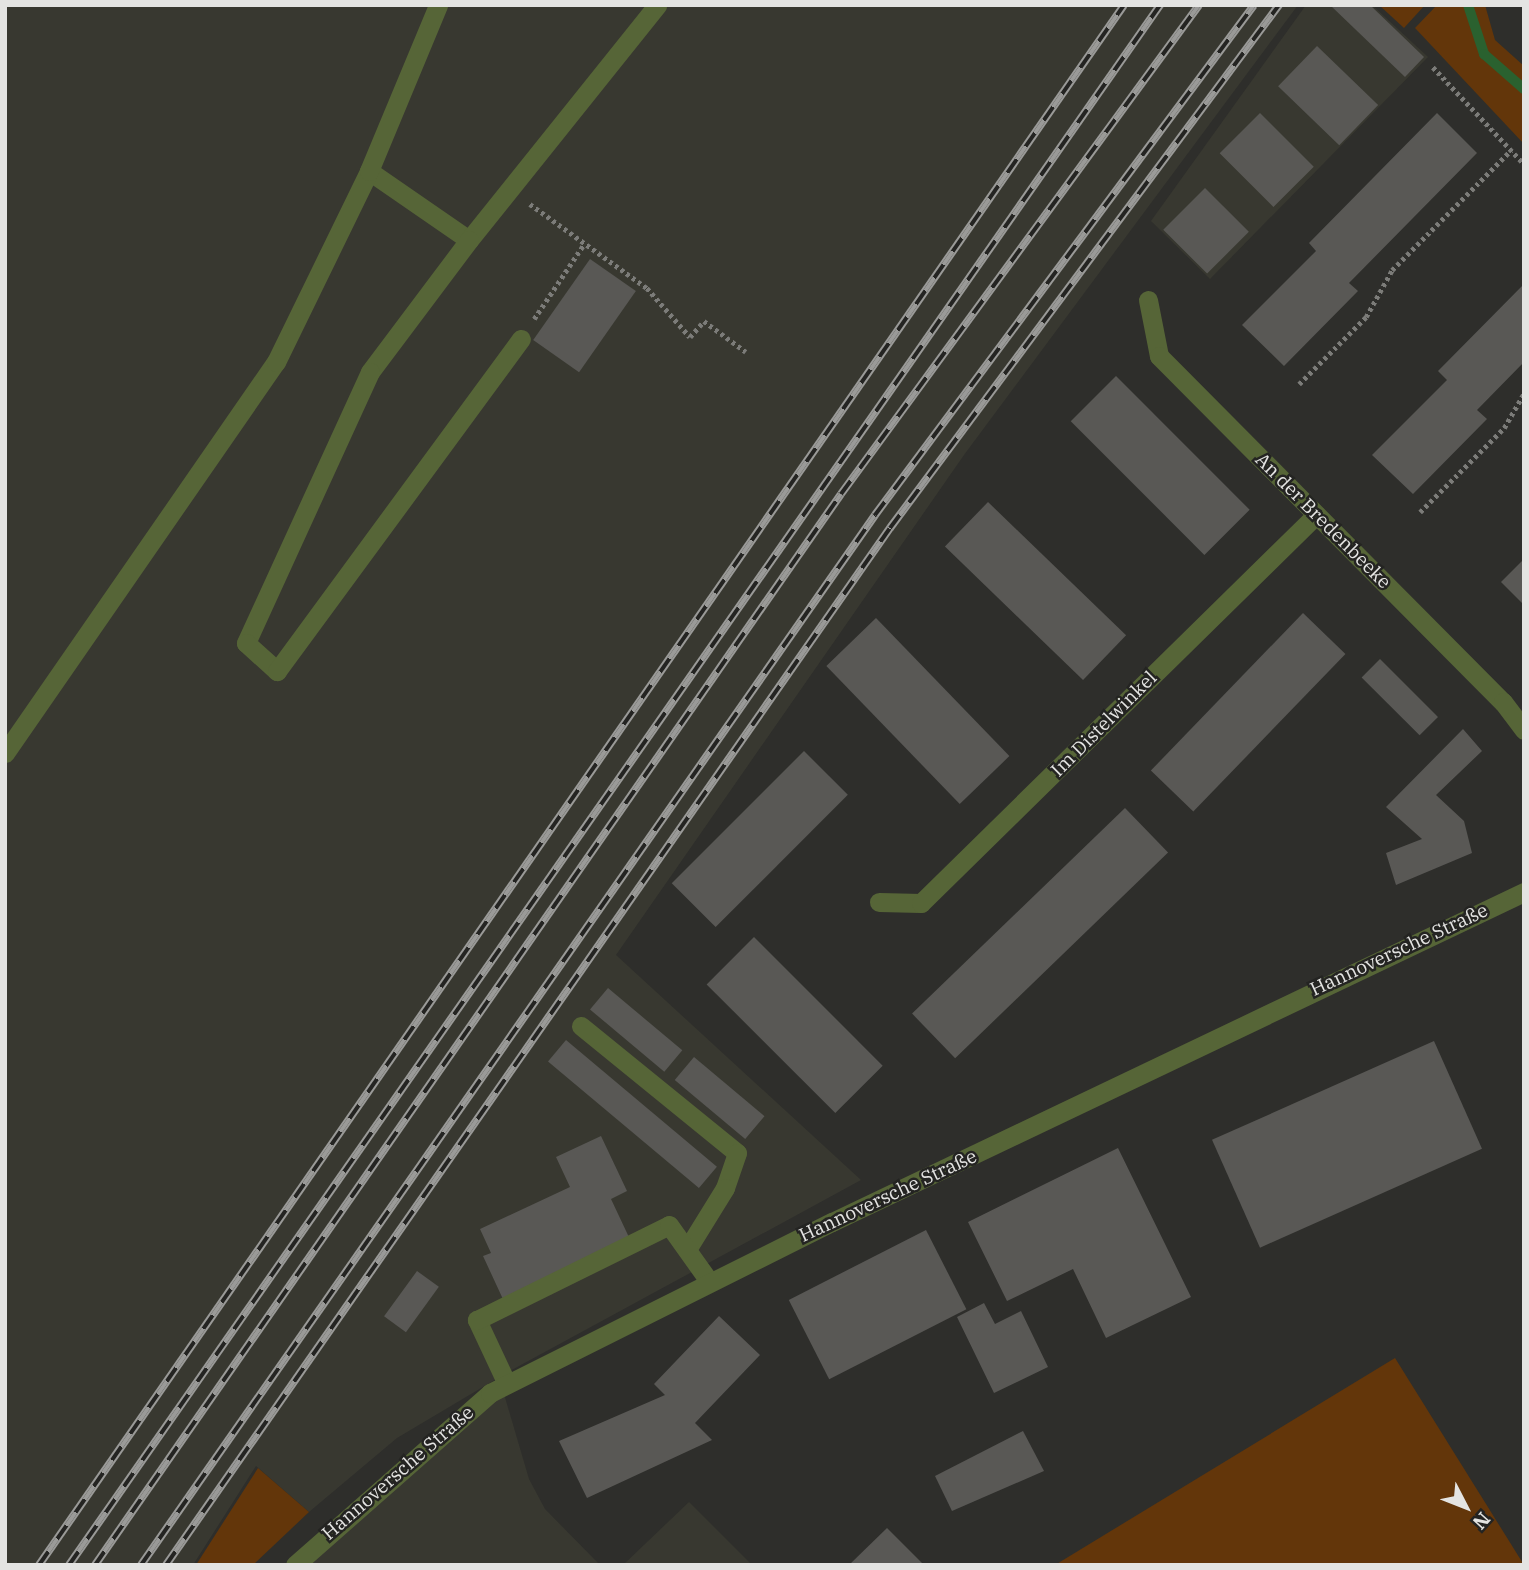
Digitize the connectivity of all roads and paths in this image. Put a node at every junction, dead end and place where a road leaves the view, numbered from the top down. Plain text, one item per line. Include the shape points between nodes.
1 (438, 5) edge
2 (657, 5) edge
3 (1433, 66) dead end
4 (1511, 150) junction
5 (1524, 164) edge
6 (369, 171) junction
7 (510, 189) junction
8 (469, 240) junction
9 (584, 244) junction
10 (1148, 300) dead end
11 (521, 339) joint
12 (746, 352) dead end
13 (1299, 384) dead end
14 (1524, 394) edge
15 (1420, 512) dead end
16 (1316, 515) junction
17 (1524, 730) edge
18 (5, 753) edge
19 (1524, 892) edge
20 (879, 902) dead end
21 (581, 1026) dead end
22 (688, 1248) junction
23 (709, 1282) junction
24 (507, 1384) junction
25 (295, 1565) edge

1 - 6 street
2 - 7 street
3 - 4 path
4 - 5 path
4 - 13 path via 1392,270 1366,317
6 - 8 street
6 - 18 street via 276,362
7 - 8 street
7 - 9 path
8 - 11 street via 370,372 246,643 276,671
9 - 11 path
9 - 12 path via 647,288 690,337 704,321
10 - 16 street, An der Bredenbeeke via 1159,356
14 - 15 path via 1504,428
16 - 17 street, An der Bredenbeeke via 1503,702
16 - 20 street, Im Distelwinkel via 922,903
19 - 23 street, Hannoversche Straße
21 - 22 street via 737,1153 725,1188
22 - 23 street
22 - 24 street via 669,1226 477,1320
23 - 24 street, Hannoversche Straße
24 - 25 street, Hannoversche Straße via 446,1427

